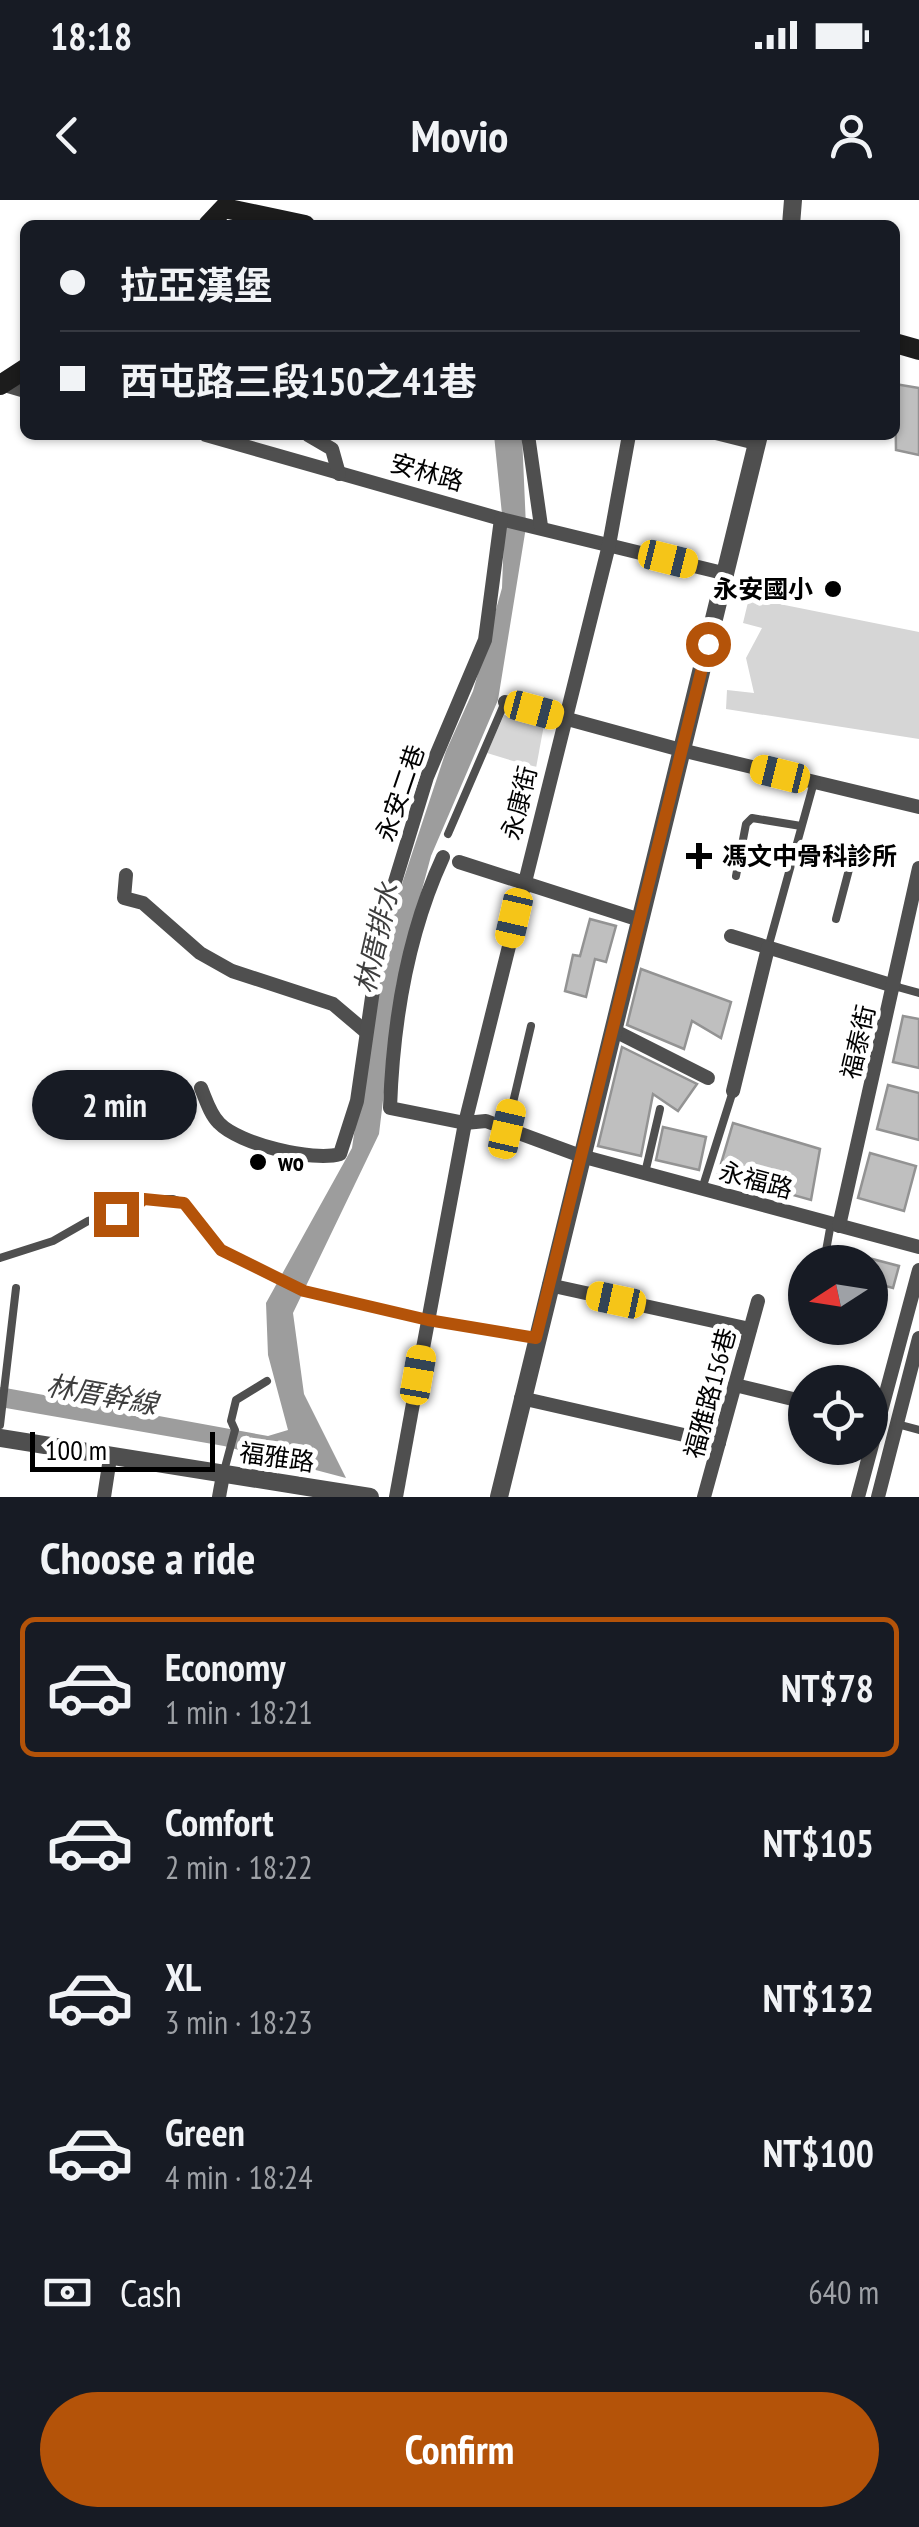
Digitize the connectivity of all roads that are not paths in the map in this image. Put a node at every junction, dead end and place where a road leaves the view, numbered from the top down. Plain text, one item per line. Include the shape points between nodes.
1 (212, 212) edge
2 (283, 220) edge
3 (223, 440) edge
4 (317, 440) edge
5 (529, 440) edge
6 (628, 440) edge
7 (757, 441) edge
8 (339, 474) junction
9 (501, 520) junction
10 (539, 526) junction
11 (609, 545) junction
12 (727, 574) junction
13 (505, 702) joint
14 (564, 718) junction
15 (681, 750) junction
16 (814, 782) junction
17 (919, 807) edge
18 (801, 826) junction
19 (448, 834) dead end
20 (796, 848) junction
21 (851, 862) junction
22 (864, 865) dead end
23 (919, 868) edge
24 (126, 875) dead end
25 (736, 876) dead end
26 (522, 884) junction
27 (836, 919) dead end
28 (640, 920) junction
29 (731, 936) dead end
30 (768, 948) junction
31 (894, 986) junction
32 (919, 993) edge
33 (531, 1026) dead end
34 (613, 1030) junction
35 (366, 1032) junction
36 (708, 1078) dead end
37 (201, 1088) dead end
38 (733, 1091) joint
39 (660, 1109) dead end
40 (466, 1123) junction
41 (507, 1129) junction
42 (259, 1148) dead end
43 (340, 1154) junction
44 (581, 1156) junction
45 (645, 1173) junction
46 (702, 1188) junction
47 (835, 1224) junction
48 (829, 1245) edge
49 (919, 1247) edge
50 (0, 1258) edge
51 (919, 1270) edge
52 (549, 1285) junction
53 (16, 1288) dead end
54 (758, 1301) dead end
55 (428, 1320) junction
56 (750, 1330) junction
57 (536, 1338) junction
58 (919, 1338) edge
59 (888, 1373) edge
60 (267, 1381) dead end
61 (735, 1384) junction
62 (521, 1398) junction
63 (788, 1398) edge
64 (888, 1422) edge
65 (896, 1424) junction
66 (0, 1426) edge
67 (919, 1430) edge
68 (0, 1438) edge
69 (719, 1443) junction
70 (110, 1458) junction
71 (865, 1465) edge
72 (222, 1475) junction
73 (367, 1496) edge
74 (104, 1497) edge
75 (219, 1497) edge
76 (396, 1497) edge
77 (499, 1497) edge
78 (704, 1497) edge
79 (858, 1497) edge
80 (878, 1497) edge

1 - 2 main road via 236,209
3 - 8 street, 安林路
4 - 8 street via 332,448
5 - 10 street
6 - 11 street, 永康街
7 - 12 street
8 - 9 street, 安林路
9 - 10 street, 安林路
9 - 35 street, 永安二巷 via 485,640 427,777 383,921
10 - 11 street
11 - 12 street
11 - 14 street, 永康街
12 - 15 street
13 - 14 street
13 - 19 lane
14 - 15 street
14 - 26 street, 永康街
15 - 16 street
15 - 28 street
16 - 17 street
16 - 18 lane
18 - 20 lane
18 - 25 lane via 752,818
20 - 21 lane
20 - 30 lane
21 - 22 lane
21 - 27 lane
23 - 31 street, 福泰街
24 - 35 street via 124,898 143,903 200,953 232,971 333,1004
26 - 28 street
26 - 40 street, 永康街
26 - 40 street, 永福路 via 451,860 411,946 390,1108
28 - 34 street
29 - 30 street
30 - 31 street
30 - 38 street
31 - 32 lane
31 - 47 street, 福泰街
33 - 41 lane
34 - 36 street
34 - 44 street
35 - 43 street, 永安二巷 via 357,1102
37 - 43 street via 216,1120 237,1136 302,1155
38 - 46 lane
39 - 45 lane
40 - 41 street, 永福路
40 - 55 street, 永康街
41 - 44 street, 永福路
42 - 43 street via 325,1166
44 - 45 street, 永福路
44 - 52 street
45 - 46 street, 永福路
46 - 47 street, 永福路
47 - 48 lane
47 - 49 street, 永福路
50 - 55 lane via 131,1210 144,1199 173,1199 184,1203 221,1250 265,1275 304,1291
51 - 59 street
52 - 56 street
52 - 57 street
53 - 66 lane
54 - 56 street, 福雅路156巷
55 - 57 lane
55 - 76 street, 永康街
56 - 61 street, 福雅路156巷
57 - 62 street
58 - 65 street
60 - 72 lane via 236,1400
61 - 63 street
61 - 69 street, 福雅路156巷
62 - 69 street
62 - 77 street
64 - 65 street
65 - 67 lane
65 - 80 street
68 - 70 street, 福雅路
69 - 78 street, 福雅路156巷
70 - 72 street, 福雅路
70 - 74 street
71 - 79 street
72 - 73 street, 福雅路
72 - 75 street

